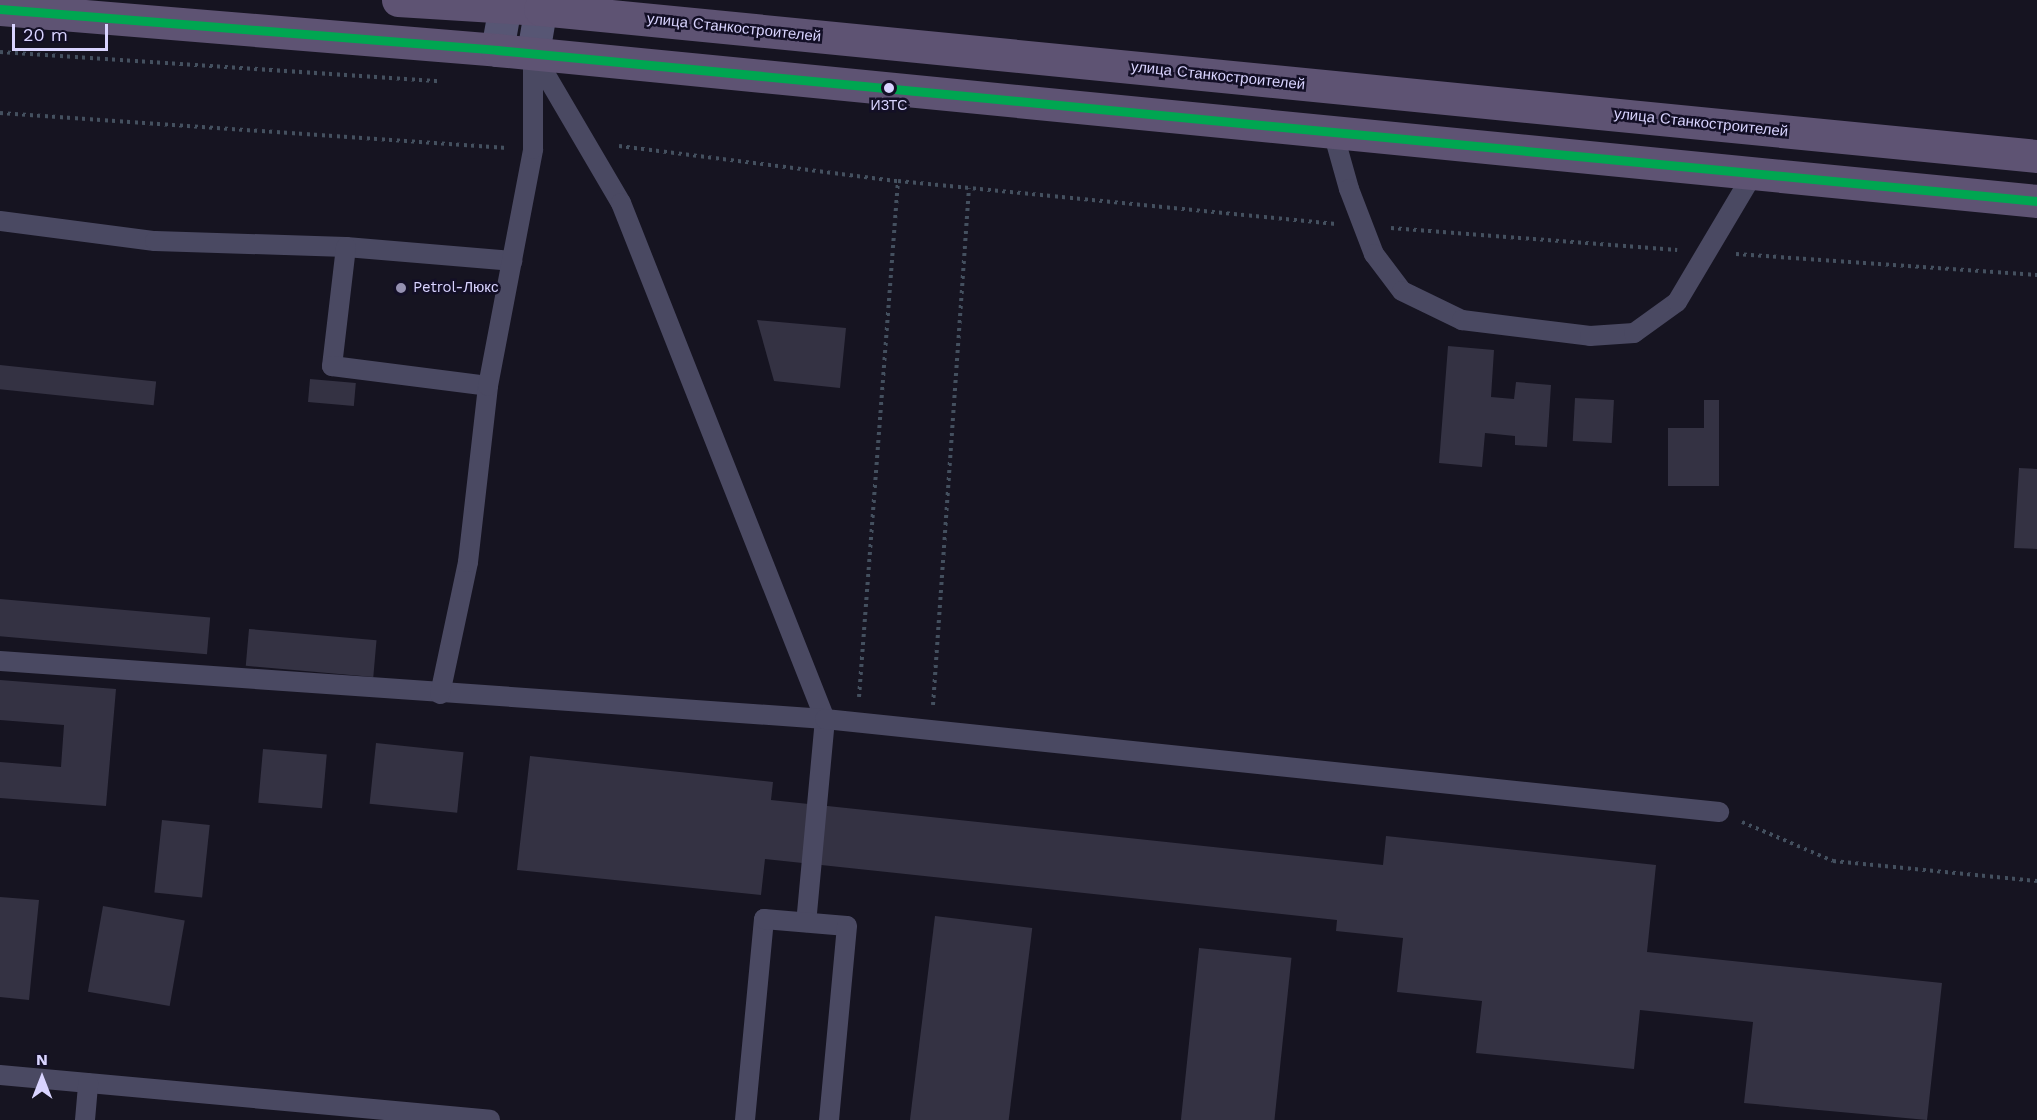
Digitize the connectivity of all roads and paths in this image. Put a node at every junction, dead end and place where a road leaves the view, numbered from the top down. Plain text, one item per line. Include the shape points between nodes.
1 (398, 0) edge
2 (505, 4) edge
3 (541, 5) edge
4 (0, 9) edge
5 (497, 50) junction
6 (533, 53) junction
7 (0, 112) edge
8 (1333, 132) junction
9 (588, 142) junction
10 (533, 150) junction
11 (2037, 156) edge
12 (1753, 174) junction
13 (898, 181) junction
14 (969, 188) junction
15 (2037, 201) edge
16 (0, 221) edge
17 (1363, 226) junction
18 (346, 247) junction
19 (1709, 252) junction
20 (512, 261) junction
21 (2037, 275) edge
22 (488, 386) junction
23 (0, 661) edge
24 (440, 694) junction
25 (825, 719) junction
26 (857, 722) junction
27 (932, 730) junction
28 (1719, 812) joint
29 (2037, 881) edge
30 (806, 922) junction
31 (0, 1075) edge
32 (88, 1083) junction
33 (85, 1120) edge
34 (490, 1120) edge
35 (745, 1120) edge
36 (829, 1120) edge

1 - 2 main road, улица Станкостроителей
2 - 3 main road, улица Станкостроителей
2 - 5 main road
3 - 6 main road
3 - 11 main road, улица Станкостроителей
4 - 5 main road
5 - 6 main road
6 - 8 main road
6 - 9 lane
6 - 10 lane
7 - 10 path
8 - 12 main road
8 - 17 lane
9 - 13 path
9 - 25 lane via 621,203
10 - 20 lane
12 - 15 main road
12 - 19 lane
13 - 14 path
13 - 26 path
14 - 17 path
14 - 27 path
16 - 18 lane via 155,241
17 - 19 path
17 - 19 lane via 1374,254 1402,291 1462,320 1590,336 1634,333 1677,302
18 - 20 lane
18 - 22 lane via 332,366
19 - 21 path
20 - 22 lane
22 - 24 lane via 468,562
23 - 24 lane
24 - 25 lane
25 - 26 lane
25 - 30 lane
26 - 27 lane
27 - 28 lane
28 - 29 path via 1833,861
30 - 35 lane via 764,919
30 - 36 lane via 847,926
31 - 32 lane
32 - 33 lane
32 - 34 lane

